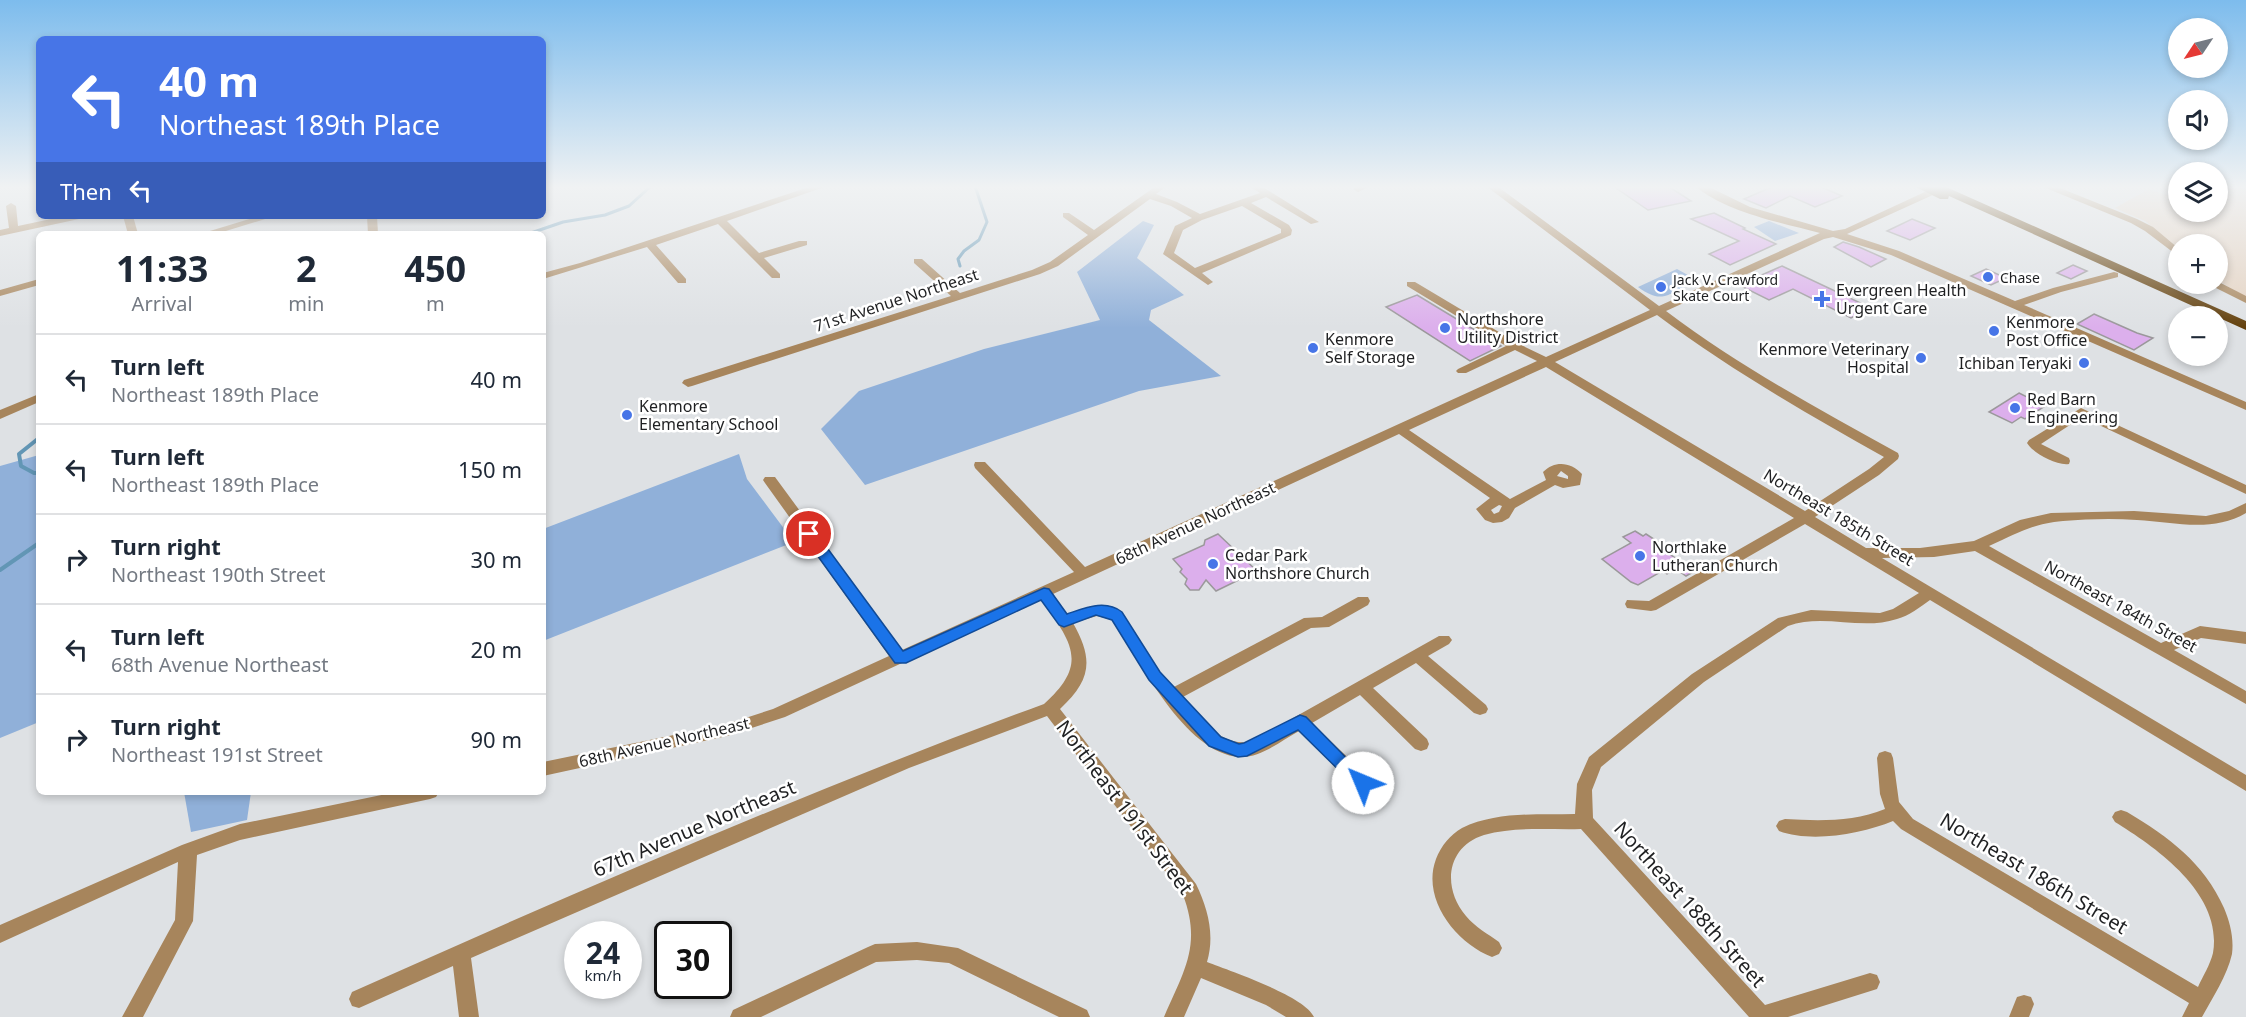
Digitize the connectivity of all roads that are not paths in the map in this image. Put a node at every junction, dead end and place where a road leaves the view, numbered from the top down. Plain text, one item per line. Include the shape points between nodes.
1 (678, 233) edge
2 (733, 233) edge
3 (1177, 233) edge
4 (1286, 233) edge
5 (1555, 233) edge
6 (1829, 233) edge
7 (1836, 233) edge
8 (2027, 233) edge
9 (2035, 233) edge
10 (2154, 233) edge
11 (1094, 235) edge
12 (649, 243) junction
13 (803, 243) dead end
14 (2168, 245) edge
15 (757, 257) junction
16 (918, 261) dead end
17 (1194, 272) junction
18 (546, 275) edge
19 (2114, 275) junction
20 (776, 276) dead end
21 (682, 281) dead end
22 (1208, 282) dead end
23 (36, 283) edge
24 (1411, 284) dead end
25 (2228, 290) edge
26 (0, 293) edge
27 (959, 297) junction
28 (2246, 300) edge
29 (2015, 305) junction
30 (2184, 306) edge
31 (2191, 306) edge
32 (1660, 311) junction
33 (2228, 321) edge
34 (2228, 324) edge
35 (2246, 327) edge
36 (2246, 334) edge
37 (1515, 346) junction
38 (1545, 361) junction
39 (1462, 371) dead end
40 (688, 383) dead end
41 (36, 399) edge
42 (2246, 406) edge
43 (0, 415) edge
44 (1400, 429) junction
45 (2064, 461) dead end
46 (980, 465) dead end
47 (770, 480) dead end
48 (1555, 480) dead end
49 (2246, 490) edge
50 (2246, 507) edge
51 (1806, 517) junction
52 (1977, 546) junction
53 (1864, 553) junction
54 (1084, 574) junction
55 (1044, 593) junction
56 (1930, 593) junction
57 (1363, 601) dead end
58 (1632, 604) dead end
59 (1064, 621) junction
60 (2246, 638) edge
61 (1444, 640) dead end
62 (2162, 649) junction
63 (1418, 655) junction
64 (900, 659) junction
65 (1362, 687) junction
66 (1171, 696) junction
67 (2246, 698) edge
68 (1050, 708) junction
69 (1480, 709) dead end
70 (1300, 722) junction
71 (1421, 744) dead end
72 (1885, 758) dead end
73 (546, 768) edge
74 (1363, 783) dead end
75 (2246, 784) edge
76 (416, 795) edge
77 (1894, 813) junction
78 (2121, 817) dead end
79 (1585, 821) junction
80 (1785, 826) dead end
81 (188, 850) junction
82 (0, 934) edge
83 (1492, 948) dead end
84 (461, 952) junction
85 (1197, 967) junction
86 (1870, 982) dead end
87 (359, 999) dead end
88 (2200, 999) junction
89 (1762, 1016) edge
90 (132, 1017) edge
91 (469, 1017) edge
92 (740, 1017) edge
93 (1080, 1017) edge
94 (1174, 1017) edge
95 (1304, 1017) edge
96 (2192, 1017) edge

1 - 12 street
2 - 15 street
3 - 17 street via 1168,254
4 - 17 street
5 - 32 street
6 - 32 street, 68th Avenue Northeast
7 - 29 street via 1895,253
8 - 19 main road
9 - 35 main road
10 - 14 street
11 - 27 street, 71st Avenue Northeast via 1045,268
12 - 18 street
12 - 21 street
13 - 15 street
15 - 20 street
16 - 27 street
17 - 22 street
19 - 29 street
19 - 30 main road
19 - 31 main road via 2137,281
23 - 26 street
24 - 37 street, Northeast 185th Street
25 - 28 street
27 - 40 street, 71st Avenue Northeast
29 - 42 street
32 - 38 street, 68th Avenue Northeast
32 - 51 street via 1740,370 1893,456
33 - 35 main road
34 - 36 main road
37 - 38 street, Northeast 185th Street
37 - 39 street
38 - 44 street, 68th Avenue Northeast
38 - 51 street, Northeast 185th Street
41 - 43 street
44 - 48 street via 1504,502
44 - 54 street, 68th Avenue Northeast
45 - 49 street via 2034,443 2081,412
46 - 54 street
47 - 64 street
50 - 52 street via 2225,518 2206,520 2078,515 2025,523
51 - 53 street, Northeast 185th Street
51 - 58 street via 1651,606
52 - 53 street via 1946,551
52 - 62 street, Northeast 184th Street
53 - 56 street, Northeast 185th Street
54 - 55 street, 68th Avenue Northeast
55 - 59 street
55 - 64 street, 68th Avenue Northeast
56 - 75 street, Northeast 185th Street
56 - 79 street via 1894,614 1796,616 1698,678 1595,762 1584,781
57 - 66 street via 1324,623 1309,622
59 - 66 street via 1095,610 1113,613
59 - 68 street via 1076,641 1081,668 1068,692
60 - 62 street via 2200,632
61 - 63 street
62 - 67 street, Northeast 184th Street
63 - 65 street
63 - 69 street
64 - 73 street, 68th Avenue Northeast via 779,713 728,730
65 - 70 street
65 - 71 street
66 - 70 street via 1206,735 1238,751 1258,746
68 - 84 street, 67th Avenue Northeast via 903,763
68 - 85 street, Northeast 191st Street via 1191,890 1203,929
70 - 74 street
72 - 77 street
76 - 81 street via 240,832
77 - 80 street via 1875,822 1821,830
77 - 88 street, Northeast 186th Street via 1919,832
78 - 88 street via 2160,841 2188,865 2217,913 2223,936 2222,956
79 - 83 street via 1484,828 1460,837 1445,855 1440,879 1444,900 1460,923
79 - 89 street, Northeast 188th Street
81 - 82 street
81 - 90 street via 184,921
84 - 87 street, 67th Avenue Northeast
84 - 91 street
85 - 94 street, Northeast 191st Street
85 - 95 street via 1273,998
86 - 89 street
88 - 96 street
92 - 93 street via 875,953 917,951 951,954

